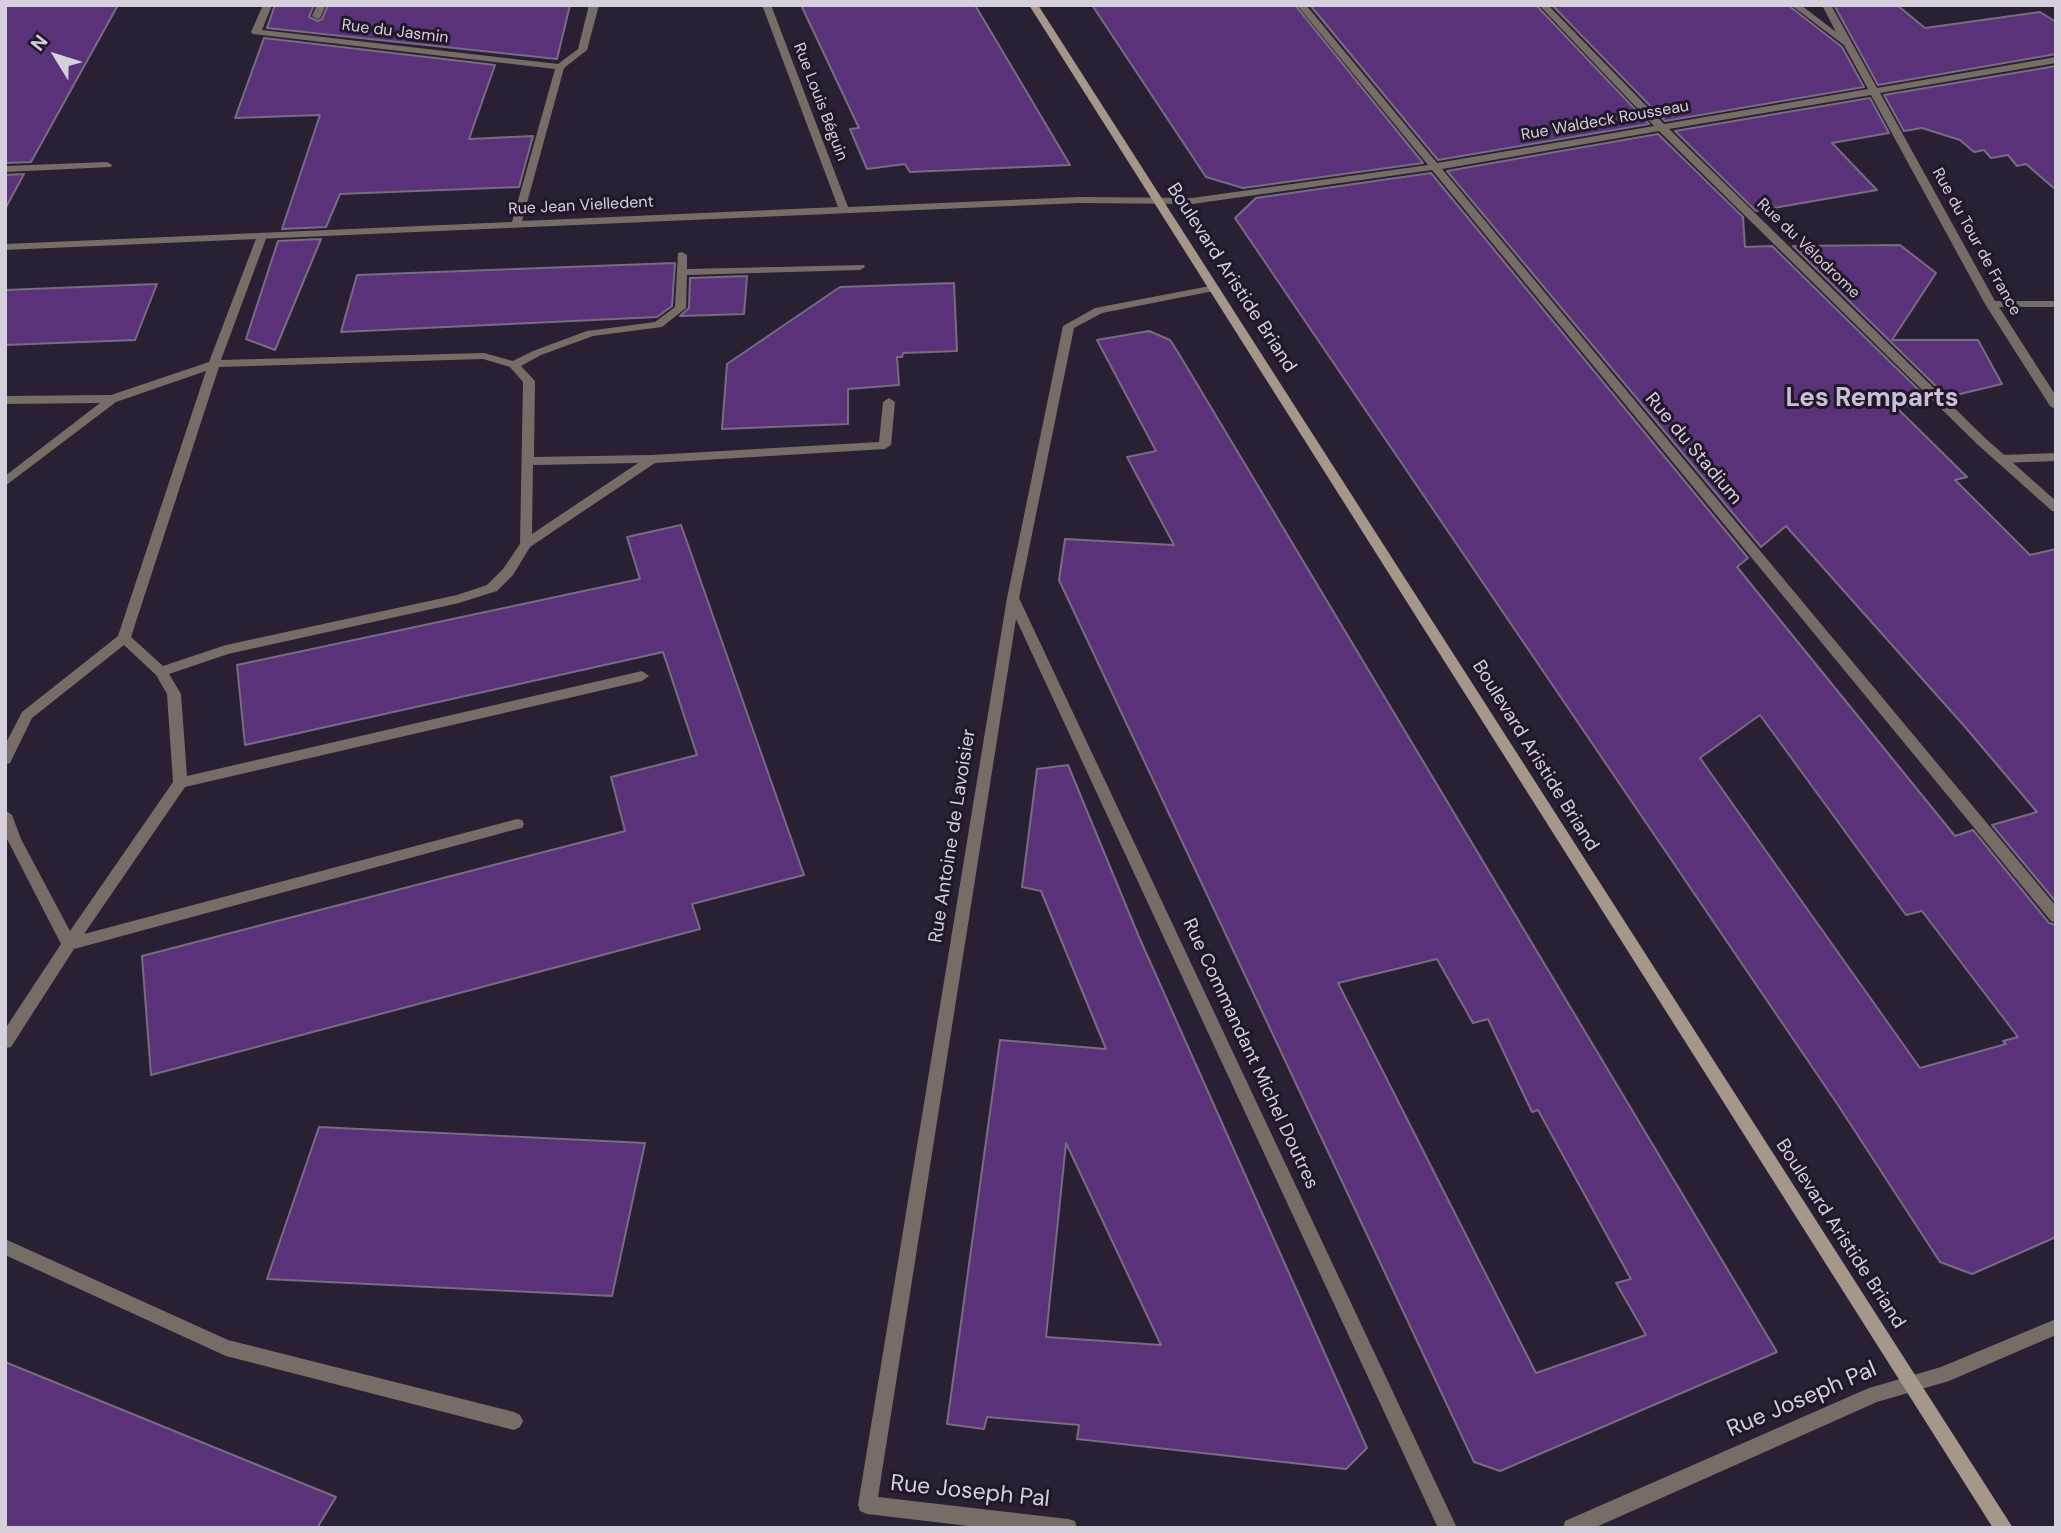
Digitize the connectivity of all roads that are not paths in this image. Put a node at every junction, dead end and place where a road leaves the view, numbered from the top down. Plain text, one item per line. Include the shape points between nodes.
1 (268, 5) edge
2 (323, 5) edge
3 (594, 5) edge
4 (766, 5) edge
5 (1033, 5) edge
6 (1301, 5) edge
7 (1544, 5) edge
8 (1795, 5) edge
9 (1826, 5) edge
10 (317, 16) dead end
11 (1849, 46) junction
12 (2056, 60) edge
13 (560, 67) junction
14 (1875, 91) junction
15 (1661, 127) junction
16 (107, 165) dead end
17 (1433, 167) junction
18 (5, 169) edge
19 (1158, 199) junction
20 (844, 210) junction
21 (516, 225) junction
22 (262, 236) junction
23 (5, 247) edge
24 (682, 255) dead end
25 (860, 267) dead end
26 (683, 272) junction
27 (1215, 288) junction
28 (1991, 304) junction
29 (2056, 304) edge
30 (214, 364) junction
31 (514, 365) junction
32 (112, 399) junction
33 (5, 400) edge
34 (889, 402) dead end
35 (2056, 406) edge
36 (2056, 457) edge
37 (652, 459) junction
38 (2001, 459) junction
39 (528, 461) junction
40 (5, 482) edge
41 (2056, 508) edge
42 (526, 544) junction
43 (1013, 598) junction
44 (124, 638) junction
45 (160, 672) junction
46 (642, 676) dead end
47 (5, 760) edge
48 (180, 783) junction
49 (5, 815) edge
50 (517, 824) dead end
51 (2056, 917) edge
52 (69, 944) junction
53 (8, 1035) edge
54 (5, 1247) edge
55 (2056, 1327) edge
56 (1911, 1382) junction
57 (514, 1420) dead end
58 (867, 1505) joint
59 (1068, 1528) edge
60 (1448, 1528) edge
61 (1572, 1528) edge
62 (2004, 1528) edge

1 - 13 street, Rue du Jasmin via 256,32
2 - 10 street
3 - 13 street via 582,50
4 - 20 street, Rue Louis Béguin
5 - 19 main road, Boulevard Aristide Briand
6 - 17 street, Rue du Stadium
7 - 15 street, Rue du Vélodrome
8 - 11 street
9 - 11 street
11 - 14 street, Rue du Tour de France
12 - 14 street, Rue Waldeck Rousseau
13 - 21 street
14 - 15 street, Rue Waldeck Rousseau
14 - 28 street, Rue du Tour de France
15 - 17 street, Rue Waldeck Rousseau
15 - 38 street, Rue du Vélodrome
16 - 18 street
17 - 19 street, Rue Waldeck Rousseau via 1192,201
17 - 51 street, Rue du Stadium
19 - 20 street, Rue Jean Vielledent
19 - 27 main road, Boulevard Aristide Briand
20 - 21 street, Rue Jean Vielledent
21 - 22 street, Rue Jean Vielledent
22 - 23 street, Rue Jean Vielledent
22 - 30 street
24 - 26 street
25 - 26 street
26 - 31 street via 680,308 658,325 591,333
27 - 43 street, Rue Antoine de Lavoisier via 1099,310 1069,326
27 - 56 main road, Boulevard Aristide Briand
28 - 29 street
28 - 35 street, Rue du Tour de France
30 - 31 street via 484,356
30 - 32 street
30 - 44 street
31 - 39 street via 528,381
32 - 33 street
32 - 40 street
34 - 37 street via 885,445
36 - 38 street
37 - 39 street
37 - 42 street
38 - 41 street, Rue du Vélodrome
39 - 42 street
42 - 45 street via 492,588 226,650
43 - 58 street, Rue Antoine de Lavoisier
43 - 60 street, Rue Commandant Michel Doutres
44 - 45 street
44 - 47 street via 27,715
45 - 48 street via 174,694
46 - 48 street
48 - 52 street
49 - 52 street
50 - 52 street
52 - 53 street
54 - 57 street via 226,1348
55 - 56 street, Rue Joseph Pal via 1943,1375
56 - 61 street, Rue Joseph Pal via 1874,1394
56 - 62 main road, Boulevard Aristide Briand
58 - 59 street, Rue Joseph Pal

